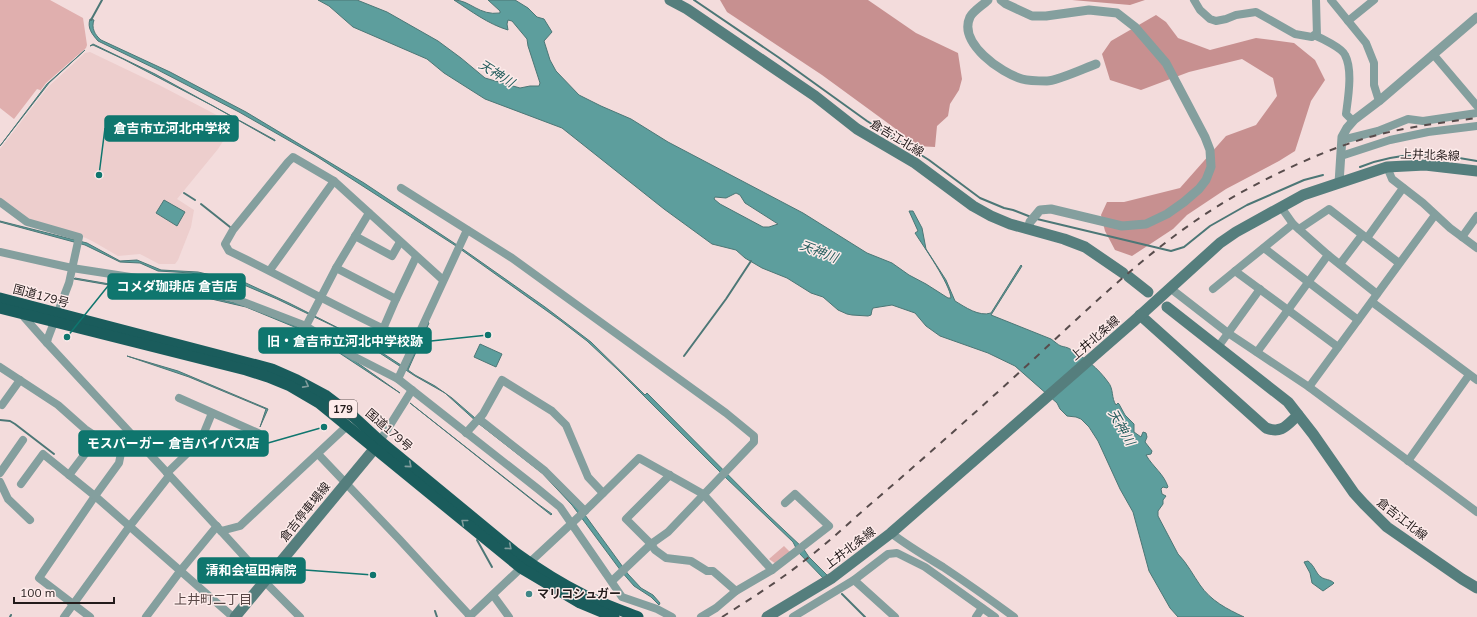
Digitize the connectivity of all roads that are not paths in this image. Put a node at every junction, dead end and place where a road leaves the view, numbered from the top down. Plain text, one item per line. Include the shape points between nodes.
1 (670, 0) edge
2 (988, 0) edge
3 (1001, 0) edge
4 (1194, 0) edge
5 (1316, 0) edge
6 (1331, 0) edge
7 (1374, 0) edge
8 (1477, 17) edge
9 (1348, 21) junction
10 (1317, 36) junction
11 (1433, 54) junction
12 (1096, 64) dead end
13 (1379, 101) junction
14 (1477, 106) edge
15 (1477, 113) edge
16 (1353, 121) junction
17 (1477, 126) edge
18 (1342, 140) junction
19 (1341, 156) junction
20 (1387, 167) junction
21 (1477, 171) edge
22 (334, 181) junction
23 (1339, 183) junction
24 (401, 188) dead end
25 (1403, 188) junction
26 (0, 202) edge
27 (1280, 206) junction
28 (369, 213) junction
29 (1435, 214) junction
30 (1477, 216) edge
31 (1296, 227) junction
32 (467, 230) junction
33 (1028, 230) junction
34 (355, 236) junction
35 (1365, 236) junction
36 (1462, 237) junction
37 (400, 242) junction
38 (1264, 248) junction
39 (1477, 248) edge
40 (0, 252) edge
41 (1328, 255) junction
42 (416, 257) junction
43 (1399, 263) junction
44 (1340, 264) junction
45 (72, 268) junction
46 (336, 268) junction
47 (270, 270) junction
48 (1235, 271) junction
49 (443, 280) junction
50 (1308, 282) junction
51 (1170, 288) junction
52 (1213, 288) dead end
53 (1260, 289) junction
54 (1148, 292) dead end
55 (1377, 294) junction
56 (0, 298) edge
57 (321, 298) junction
58 (396, 299) junction
59 (1372, 302) junction
60 (1167, 307) dead end
61 (0, 308) edge
62 (1288, 310) junction
63 (24, 313) junction
64 (56, 318) junction
65 (1137, 318) junction
66 (1358, 320) junction
67 (306, 326) junction
68 (383, 329) junction
69 (1228, 333) junction
70 (48, 342) junction
71 (414, 343) junction
72 (1218, 346) junction
73 (1338, 347) junction
74 (1257, 352) junction
75 (0, 366) edge
76 (1470, 375) junction
77 (398, 379) junction
78 (20, 380) junction
79 (1477, 380) edge
80 (1309, 387) junction
81 (412, 390) junction
82 (179, 398) dead end
83 (2, 405) dead end
84 (212, 413) junction
85 (1298, 415) junction
86 (479, 419) junction
87 (347, 426) junction
88 (258, 433) dead end
89 (466, 433) junction
90 (23, 440) dead end
91 (377, 445) junction
92 (91, 446) dead end
93 (318, 454) junction
94 (1408, 461) junction
95 (0, 473) edge
96 (168, 474) junction
97 (69, 475) junction
98 (670, 475) junction
99 (0, 482) edge
100 (345, 483) junction
101 (21, 484) dead end
102 (604, 493) junction
103 (703, 494) junction
104 (95, 496) junction
105 (785, 503) dead end
106 (585, 511) junction
107 (1477, 512) edge
108 (30, 520) dead end
109 (572, 524) junction
110 (129, 527) junction
111 (219, 529) junction
112 (891, 533) junction
113 (651, 544) junction
114 (525, 565) junction
115 (180, 570) junction
116 (772, 570) junction
117 (854, 580) junction
118 (612, 581) junction
119 (265, 582) junction
120 (1477, 588) edge
121 (736, 591) junction
122 (493, 595) junction
123 (74, 604) junction
124 (982, 608) junction
125 (473, 615) edge
126 (797, 616) edge
127 (64, 617) edge
128 (90, 617) edge
129 (146, 617) edge
130 (234, 617) edge
131 (300, 617) edge
132 (509, 617) edge
133 (614, 617) edge
134 (638, 617) edge
135 (672, 617) edge
136 (701, 617) edge
137 (767, 617) edge
138 (895, 617) edge
139 (976, 617) edge
140 (995, 617) edge
141 (1014, 617) edge

1 - 33 main road, 倉吉江北線 via 815,96 857,129 915,163 973,206
2 - 12 street via 970,17 968,30 972,41 989,61 1022,79 1048,81
3 - 33 street via 1032,16 1088,10 1117,13 1135,27 1166,63 1210,150 1211,167 1199,189 1167,214 1146,224 1122,226 1051,208 1040,210 1030,222
4 - 10 street via 1210,20 1226,20 1246,12 1256,12 1295,34 1305,37
5 - 10 street
6 - 9 street
7 - 9 street
8 - 11 street
9 - 13 street via 1370,50 1374,63 1374,85
10 - 16 street via 1345,54 1350,83 1346,114
11 - 13 street
11 - 14 street
13 - 16 street
15 - 18 street via 1423,121 1408,119 1378,131
16 - 18 street
17 - 19 street via 1390,140
18 - 19 street
19 - 23 street
20 - 21 main road, 上井北条線 via 1425,165
20 - 23 main road, 上井北条線
20 - 25 street via 1392,179
22 - 28 street
22 - 47 street
22 - 47 street via 293,157 233,230 225,244 229,251
23 - 27 main road, 上井北条線
24 - 32 street
25 - 29 street
25 - 35 street
26 - 45 street via 27,222 79,237
27 - 31 street
27 - 51 main road, 上井北条線 via 1220,243
28 - 34 street
28 - 37 street
29 - 36 street
29 - 43 street
30 - 36 street
31 - 35 street via 1329,209
31 - 38 street
31 - 41 street
32 - 49 street
32 - 103 street via 568,298 754,436 754,442
33 - 54 main road, 倉吉江北線 via 1085,247
34 - 37 street via 392,256
34 - 46 street
35 - 43 street
35 - 44 street
36 - 39 street
37 - 42 street
38 - 48 street
38 - 50 street
40 - 45 street
41 - 44 street
41 - 50 street
42 - 49 street
42 - 58 street
43 - 55 street
44 - 55 street
45 - 64 street
45 - 67 street via 163,282 233,298
46 - 57 street
46 - 58 street
47 - 57 street
48 - 52 street
48 - 53 street
49 - 71 street
50 - 62 street
50 - 66 street
51 - 65 main road, 上井北条線
51 - 69 street
53 - 62 street
53 - 69 street
55 - 59 street
56 - 64 highway, 国道179号 / 179
57 - 67 street
57 - 68 street
58 - 68 street
59 - 66 street
59 - 76 street
60 - 72 main road, 倉吉江北線
61 - 63 highway, 国道179号 / 179
62 - 73 street
62 - 74 street
63 - 64 highway, 国道179号 / 179
63 - 70 street via 24,317
64 - 70 street
64 - 87 highway, 国道179号 / 179 via 268,377 319,403
64 -> 91 highway, 国道179号 / 179 via 272,369 325,395 354,417
65 - 85 main road via 1266,428 1282,430
65 - 112 main road, 上井北条線
66 - 73 street
67 - 77 street via 353,356
68 - 71 street
69 - 72 street
69 - 74 street
70 - 96 street
71 - 77 street
72 - 85 main road, 倉吉江北線 via 1288,402
73 - 80 street
74 - 80 street
75 - 78 street
76 - 79 street
76 - 94 street
77 - 81 street
78 - 83 street
78 - 104 street via 121,453 119,463
80 - 94 street
81 - 89 street
81 - 91 street
82 - 84 street
84 - 88 street
84 - 96 street via 201,440
85 - 120 main road, 倉吉江北線 via 1364,504 1387,527
86 - 89 street
86 - 102 street via 502,380 552,411 566,425 588,477
86 - 106 street via 545,471
87 - 91 highway, 国道179号 / 179
87 - 93 street
89 - 109 street via 551,499
90 - 95 street
91 - 100 main road, 倉吉停車場線
91 - 114 highway, 国道179号 / 179
92 - 97 street
93 - 100 street
93 - 111 street via 240,526
94 - 107 street
96 - 110 street
96 - 111 street
97 - 101 street via 43,454
97 - 104 street
98 - 102 street via 639,458
98 - 103 street
98 - 113 street via 626,519
99 - 108 street via 8,499
100 - 119 main road, 倉吉停車場線
100 - 125 street
102 - 106 street
103 - 113 street via 668,532
103 - 116 street
104 - 110 street
104 - 123 street via 40,578
105 - 116 street via 794,494 829,526
106 - 109 street
109 - 114 street
109 - 118 street
110 - 115 street
110 - 123 street
111 - 115 street
111 - 119 street
112 - 137 main road, 上井北条線 via 832,578
112 - 141 street
113 - 118 street
113 - 121 street via 666,558 691,561 707,571 713,571
114 - 122 street
114 - 133 highway, 国道179号 / 179 via 580,603
114 - 134 highway, 国道179号 / 179
115 - 129 street
115 - 130 street
116 - 121 street
117 - 124 street via 888,554 897,553 925,567
117 - 126 street
117 - 138 street
118 - 135 street via 622,597
119 - 130 main road, 倉吉停車場線
119 - 131 street
121 - 136 street
122 - 125 street
122 - 132 street
123 - 127 street
123 - 128 street
124 - 139 street
124 - 140 street

